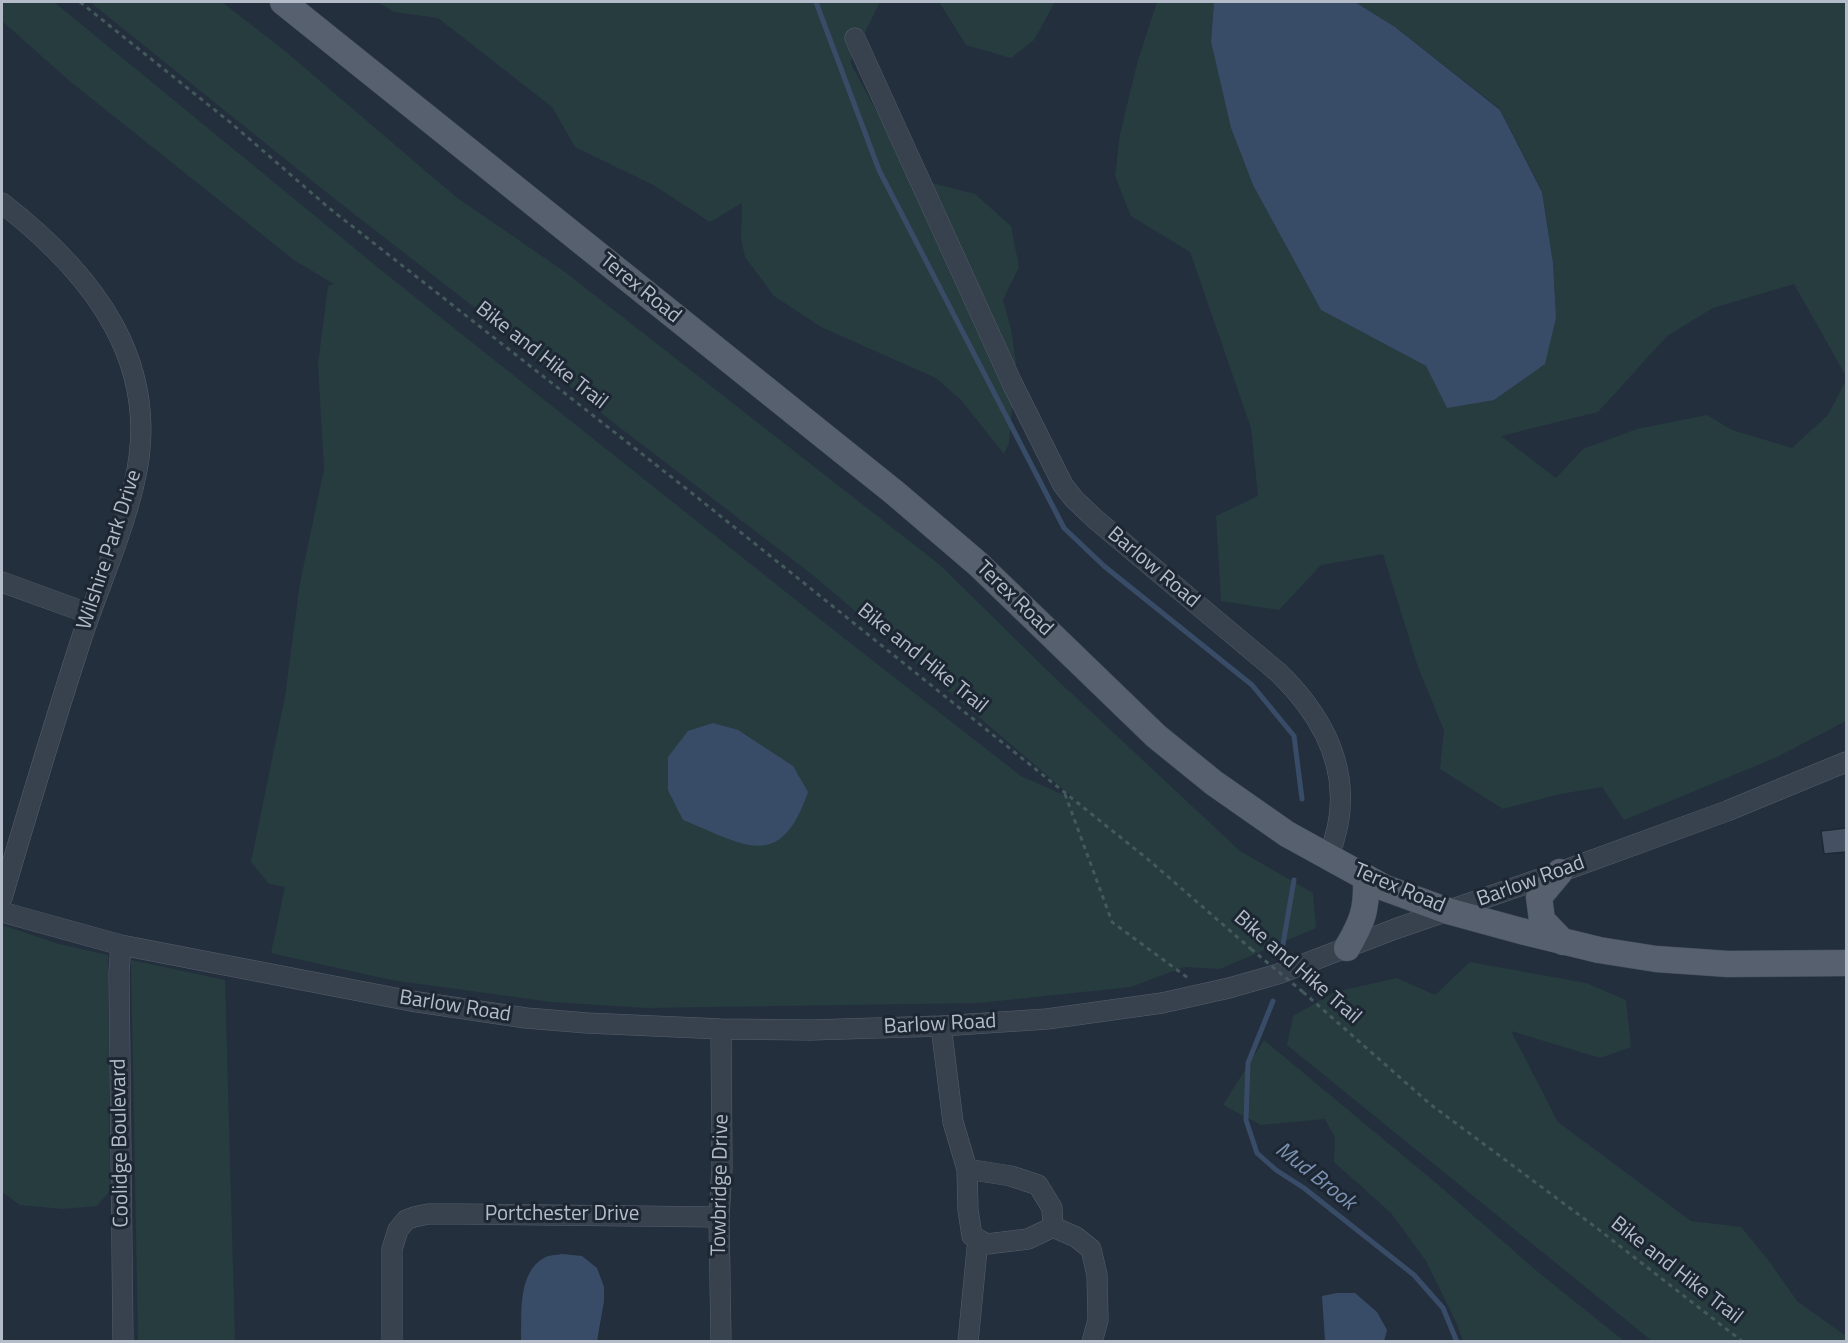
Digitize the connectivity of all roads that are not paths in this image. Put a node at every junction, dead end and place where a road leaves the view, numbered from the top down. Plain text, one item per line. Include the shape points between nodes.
1 (283, 2) edge
2 (855, 38) dead end
3 (2, 203) edge
4 (2, 582) edge
5 (90, 614) junction
6 (1846, 762) edge
7 (1328, 857) junction
8 (1560, 872) junction
9 (1366, 878) junction
10 (2, 898) edge
11 (1448, 911) junction
12 (2, 912) edge
13 (1564, 942) junction
14 (121, 945) junction
15 (1347, 948) junction
16 (1846, 963) edge
17 (941, 1026) junction
18 (721, 1029) junction
19 (967, 1168) junction
20 (719, 1217) junction
21 (1053, 1227) junction
22 (978, 1239) junction
23 (123, 1341) edge
24 (392, 1341) edge
25 (721, 1341) edge
26 (968, 1341) edge
27 (1092, 1341) edge

1 - 7 main road, Terex Road via 978,564 1156,736 1253,812
2 - 7 street, Barlow Road via 1012,383 1063,485 1132,552 1279,673 1317,716 1330,742 1339,777 1337,831
3 - 5 street, Wilshire Park Drive via 78,272 99,300 122,340 137,387 141,423 135,483
4 - 5 street
5 - 10 street, Wilshire Park Drive
6 - 8 street, Barlow Road via 1727,811
7 - 9 main road, Terex Road
8 - 11 street, Barlow Road
8 - 13 main road via 1539,897 1542,920
9 - 11 main road, Terex Road
9 - 15 main road via 1367,902 1360,926
11 - 13 main road, Terex Road
11 - 15 street, Barlow Road
12 - 14 street, Barlow Road
13 - 16 main road, Terex Road via 1656,958 1737,964
14 - 18 street, Barlow Road via 477,1012 587,1023
14 - 23 street, Coolidge Boulevard via 118,972
15 - 17 street, Barlow Road via 1278,974 1162,1003 1070,1016
17 - 18 street, Barlow Road
17 - 19 street via 953,1122
18 - 20 street, Towbridge Drive
19 - 21 street via 1038,1185 1052,1208
19 - 22 street via 972,1236
20 - 24 street, Portchester Drive via 428,1214 406,1220 392,1249
20 - 25 street, Towbridge Drive
21 - 22 street via 1028,1239 987,1244
21 - 27 street via 1091,1249 1097,1275 1098,1320
22 - 26 street

